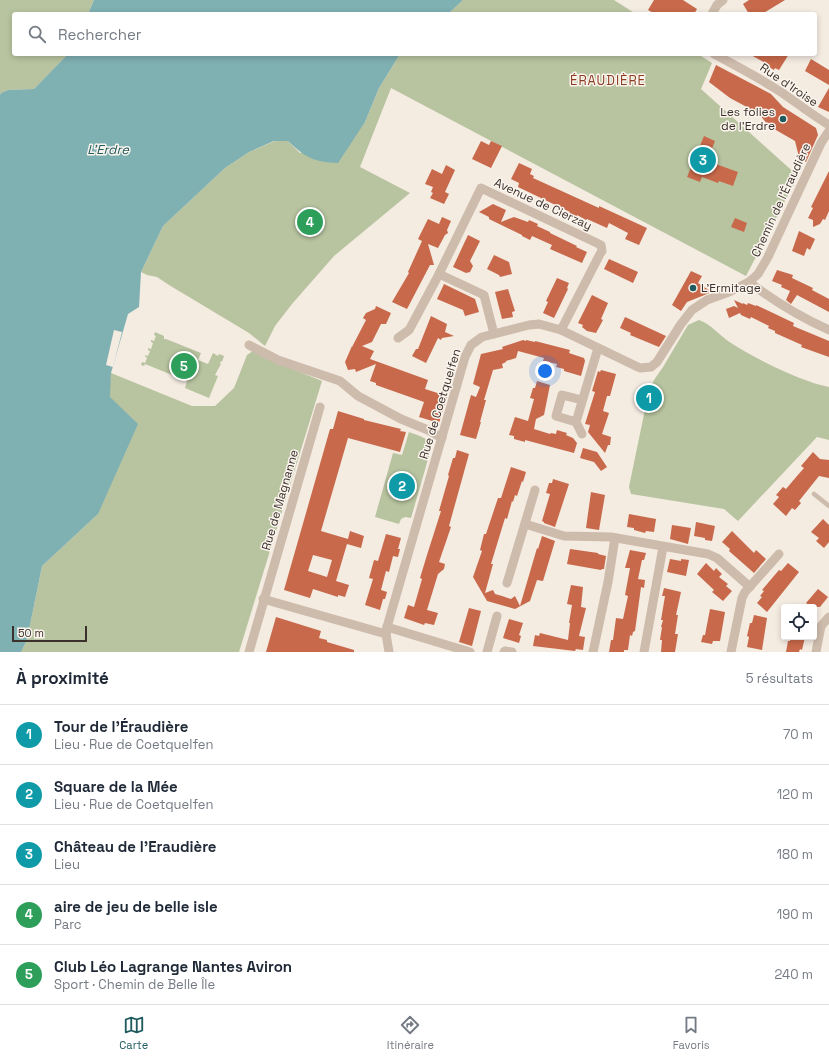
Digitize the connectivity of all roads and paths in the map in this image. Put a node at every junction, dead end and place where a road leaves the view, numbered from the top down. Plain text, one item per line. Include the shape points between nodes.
1 (723, 0) edge
2 (713, 12) edge
3 (718, 56) edge
4 (829, 126) edge
5 (829, 131) edge
6 (440, 274) junction
7 (748, 282) junction
8 (561, 330) junction
9 (829, 330) edge
10 (494, 334) junction
11 (398, 338) dead end
12 (249, 345) dead end
13 (598, 348) junction
14 (647, 368) joint
15 (582, 400) junction
16 (320, 407) dead end
17 (576, 422) junction
18 (582, 434) dead end
19 (442, 438) junction
20 (535, 490) dead end
21 (814, 494) dead end
22 (829, 506) edge
23 (525, 524) junction
24 (615, 538) junction
25 (663, 547) junction
26 (779, 554) dead end
27 (507, 583) dead end
28 (750, 587) junction
29 (263, 599) junction
30 (497, 616) dead end
31 (829, 617) edge
32 (386, 631) junction
33 (249, 652) edge
34 (389, 652) edge
35 (470, 652) edge
36 (486, 652) edge
37 (504, 652) edge
38 (512, 652) edge
39 (593, 652) edge
40 (644, 652) edge
41 (731, 652) edge
42 (816, 652) edge

1 - 2 street
3 - 4 street, Rue d'Iroise via 781,93
5 - 7 street, Chemin de l'Éraudière via 768,257 758,274
6 - 8 street, Avenue de Cierzay via 481,188 601,246 602,251
6 - 10 street via 484,295
6 - 11 street, Avenue de Cierzay via 409,330
7 - 9 street via 790,311
7 - 14 street, Chemin de l'Éraudière via 707,300 692,310 657,362
8 - 10 street, Rue de Coetquelfen via 534,324
8 - 13 street, Rue de Coetquelfen
10 - 19 street, Rue de Coetquelfen via 478,340 468,349
12 - 19 street via 278,360 340,381 358,396
13 - 14 street, Rue de Coetquelfen via 635,366
13 - 15 street
15 - 17 street
15 - 17 street via 562,395 556,416
16 - 29 street, Rue de Magnanne
17 - 18 street
19 - 32 street, Rue de Coetquelfen
20 - 23 street
21 - 22 lane
23 - 24 street via 564,536
23 - 27 street
24 - 25 street
24 - 39 street
25 - 28 street via 712,555
25 - 40 street
26 - 28 street
28 - 41 street via 742,598
29 - 32 street
29 - 33 street, Rue de Magnanne
30 - 36 street
31 - 42 street via 821,626
32 - 34 street, Rue de Coetquelfen
32 - 35 street
37 - 38 street

